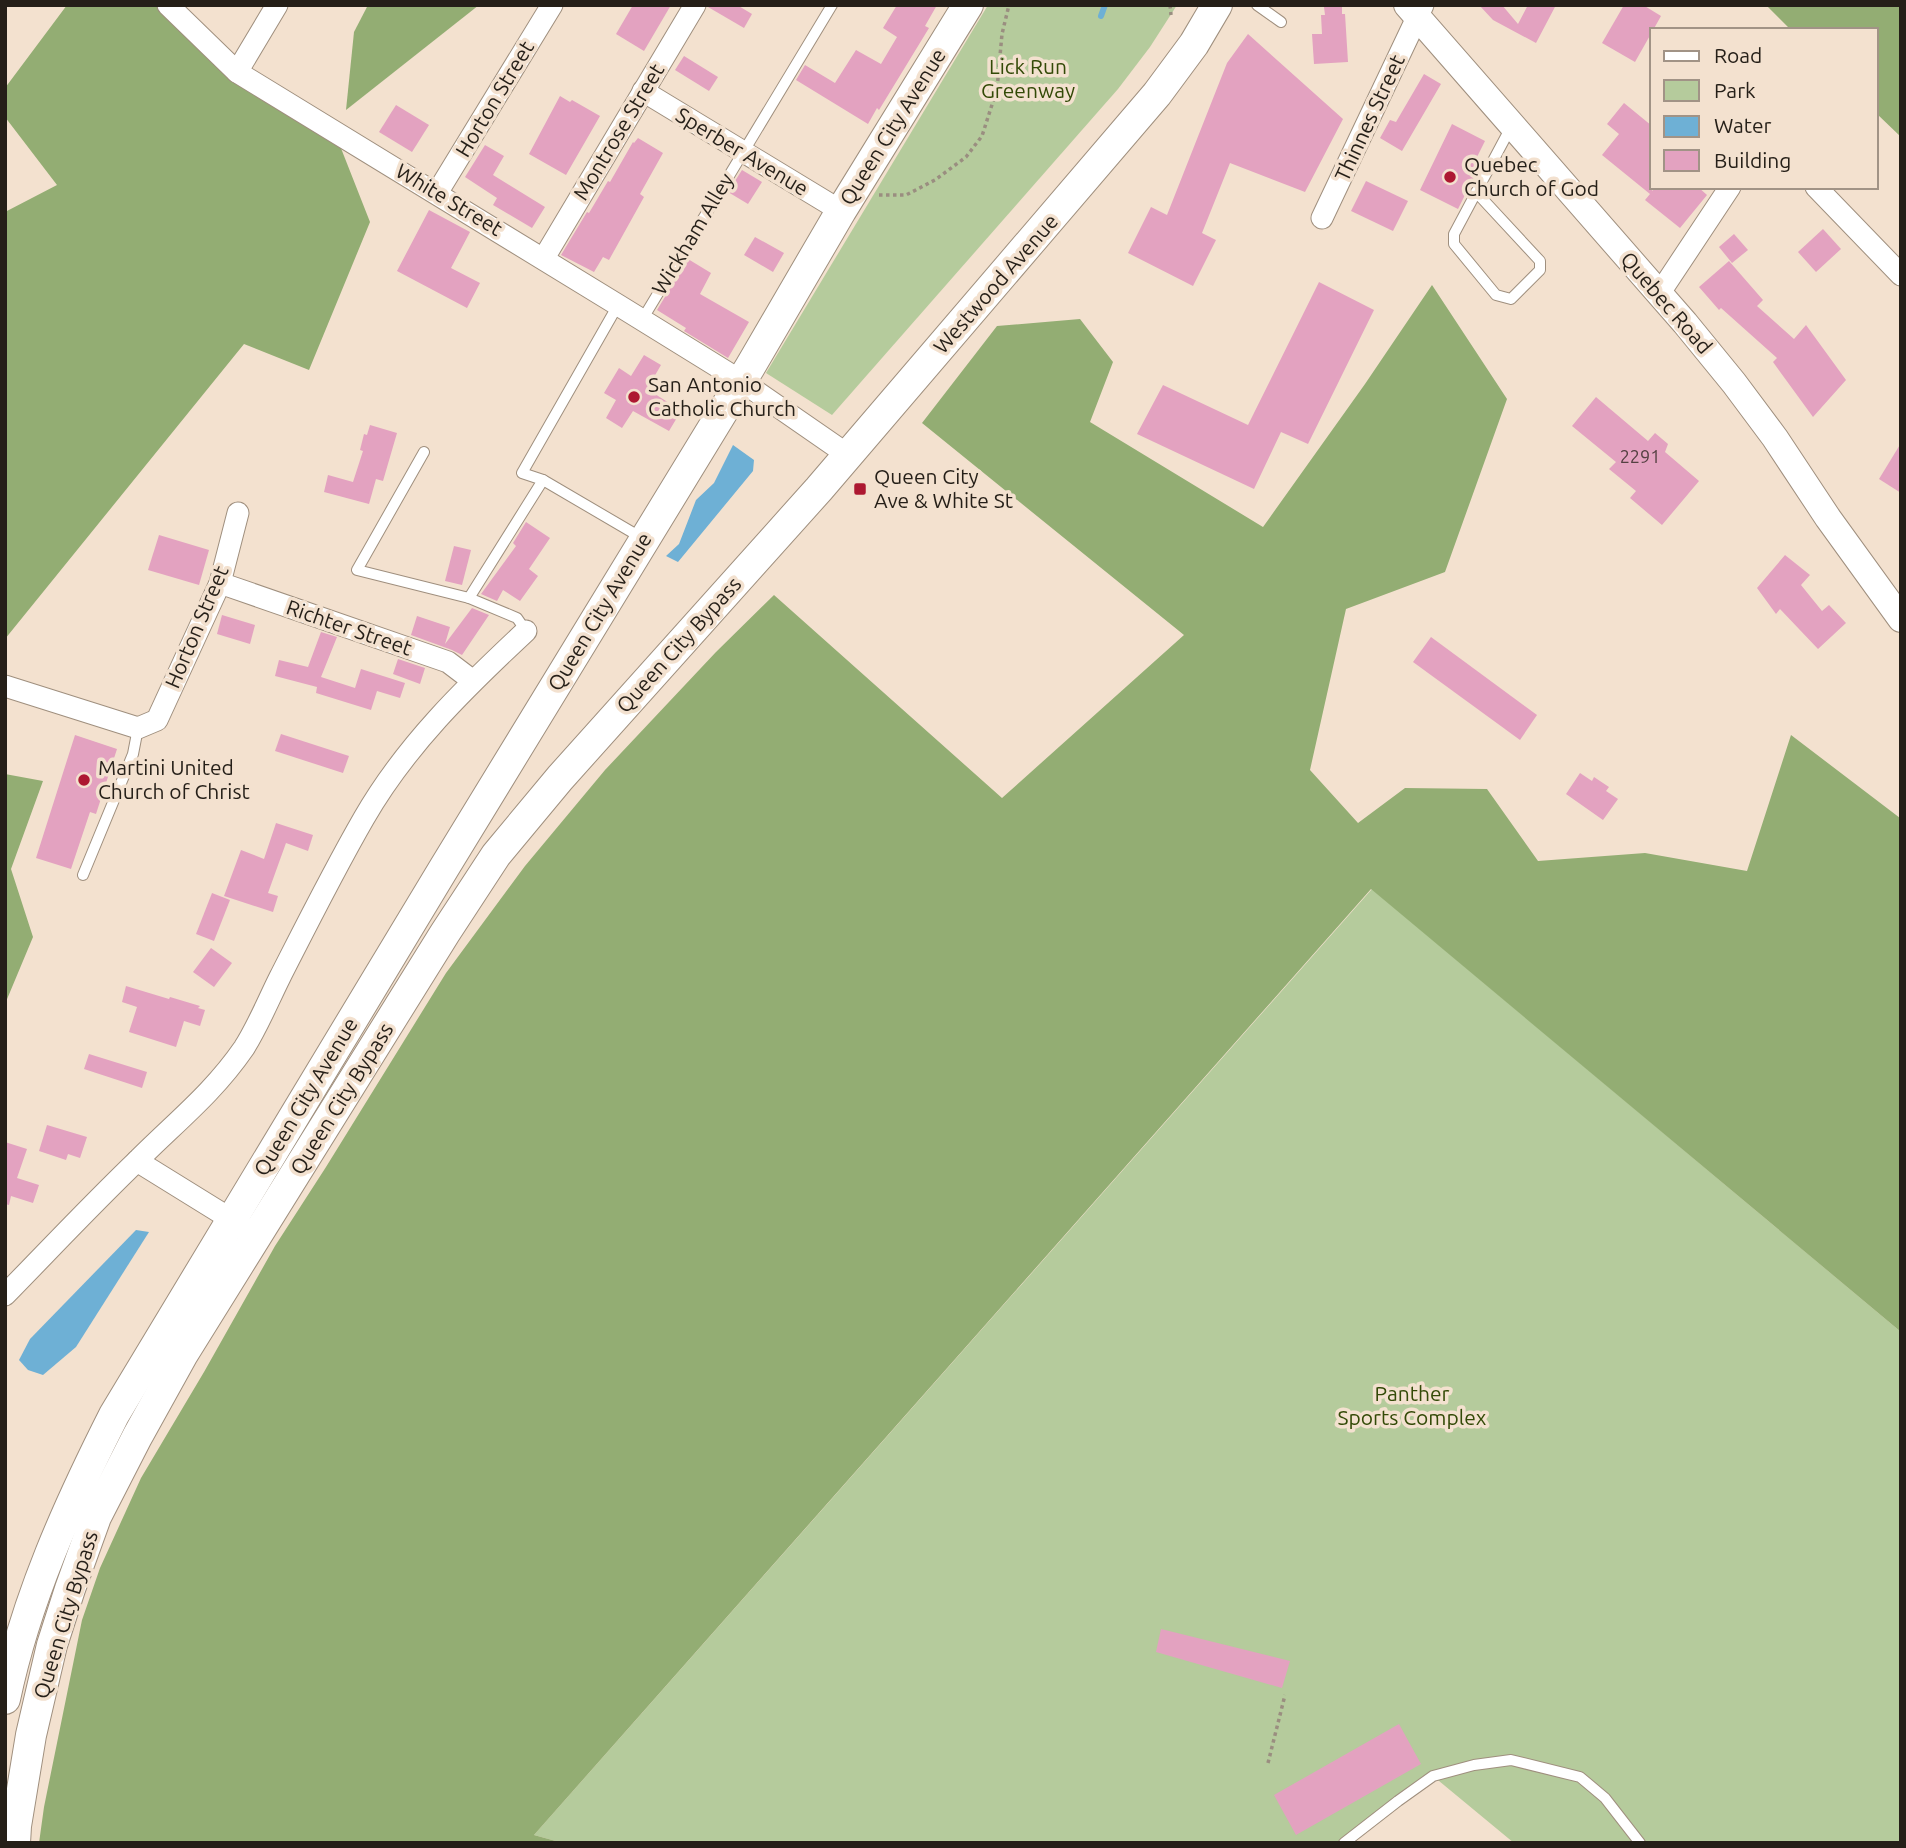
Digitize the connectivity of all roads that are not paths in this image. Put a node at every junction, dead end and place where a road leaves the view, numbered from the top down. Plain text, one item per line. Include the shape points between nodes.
1 (168, 5) edge
2 (277, 5) edge
3 (552, 5) edge
4 (695, 5) edge
5 (832, 5) edge
6 (1217, 5) edge
7 (1257, 5) edge
8 (966, 6) edge
9 (1416, 9) edge
10 (1281, 22) dead end
11 (237, 72) junction
12 (643, 92) junction
13 (1512, 124) junction
14 (743, 152) junction
15 (1729, 189) edge
16 (1818, 189) edge
17 (1476, 192) junction
18 (437, 193) junction
19 (841, 211) junction
20 (1322, 218) dead end
21 (544, 258) junction
22 (1901, 275) edge
23 (1659, 294) junction
24 (618, 305) junction
25 (642, 320) junction
26 (741, 382) junction
27 (424, 452) dead end
28 (848, 455) junction
29 (543, 480) junction
30 (238, 513) dead end
31 (644, 539) junction
32 (220, 583) junction
33 (469, 598) junction
34 (1901, 619) edge
35 (526, 631) joint
36 (473, 681) junction
37 (5, 686) edge
38 (138, 728) junction
39 (83, 875) dead end
40 (137, 1161) junction
41 (243, 1227) junction
42 (5, 1295) edge
43 (5, 1699) edge
44 (15, 1843) edge
45 (1344, 1843) edge
46 (1640, 1843) edge

1 - 11 street, White Street
2 - 11 street
3 - 18 street, Horton Street
4 - 12 street, Montrose Street
5 - 14 lane, Wickham Alley
6 - 28 main road, Westwood Avenue via 1149,104
7 - 10 lane
8 - 19 main road, Queen City Avenue
9 - 13 street, Quebec Road
9 - 20 street, Thinnes Street
11 - 18 street, White Street
12 - 14 street, Sperber Avenue
12 - 21 street, Montrose Street
13 - 17 lane
13 - 23 street, Quebec Road
14 - 19 street, Sperber Avenue
14 - 25 lane, Wickham Alley
15 - 23 street
16 - 22 street
17 - 17 lane via 1454,234 1454,244 1496,295 1511,299 1539,270 1540,261
18 - 21 street, White Street
19 - 26 main road, Queen City Avenue
21 - 24 street, White Street
23 - 34 street, Quebec Road via 1734,383
24 - 25 street, White Street
24 - 29 lane via 522,474
25 - 26 street, White Street
26 - 28 street
26 - 31 main road, Queen City Avenue
27 - 33 lane via 357,570
28 - 41 main road, Queen City Bypass via 496,855 298,1170
29 - 31 lane
29 - 33 lane
30 - 32 street, Horton Street
31 - 41 main road, Queen City Avenue via 273,1153
32 - 36 street, Richter Street via 448,662
32 - 38 street, Horton Street via 157,720
33 - 35 lane via 517,618
35 - 36 street
36 - 40 street via 425,732 365,816 246,1045 196,1106
37 - 38 street
38 - 39 lane via 133,754
40 - 41 street
40 - 42 street
41 - 43 main road, Queen City Bypass via 114,1415 75,1492 40,1577
41 - 44 main road, Queen City Bypass via 183,1354 96,1517 52,1645 31,1735
45 - 46 lane via 1433,1776 1511,1760 1580,1777 1605,1798

